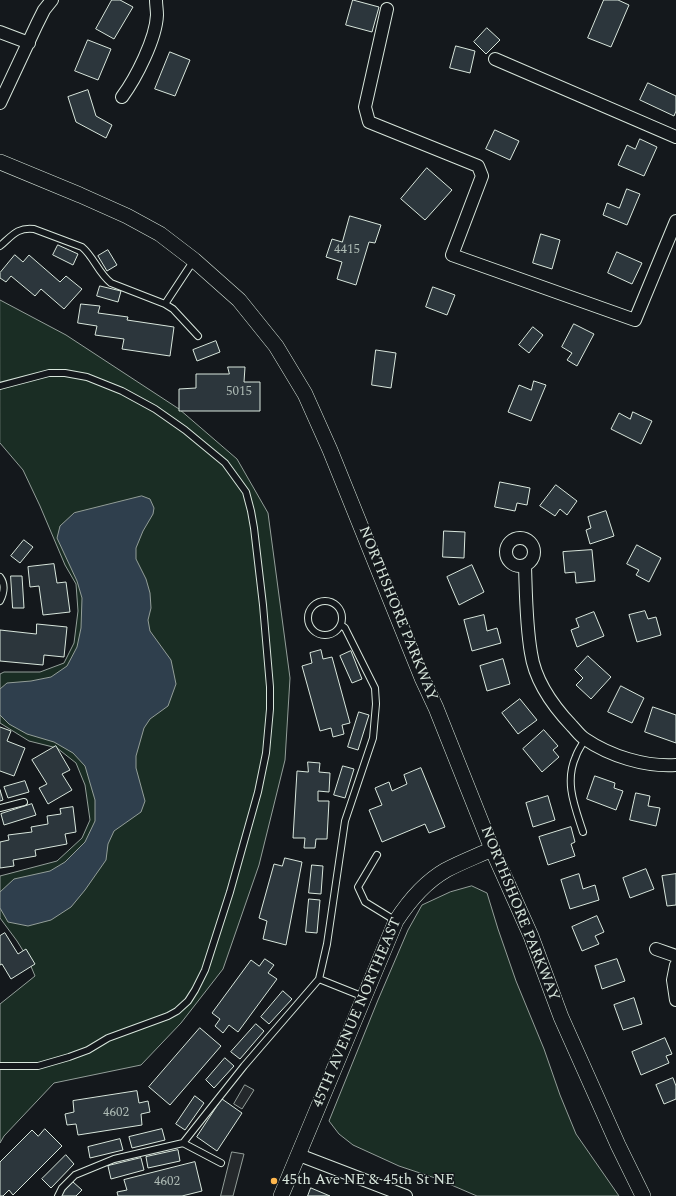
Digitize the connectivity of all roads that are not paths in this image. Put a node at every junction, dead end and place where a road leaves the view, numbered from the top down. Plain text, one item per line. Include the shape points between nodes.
1 (52, 0) edge
2 (156, 0) edge
3 (387, 9) dead end
4 (0, 32) edge
5 (29, 43) junction
6 (494, 59) dead end
7 (122, 97) dead end
8 (0, 103) edge
9 (676, 137) edge
10 (0, 162) edge
11 (676, 221) edge
12 (0, 246) edge
13 (194, 260) junction
14 (165, 304) junction
15 (198, 336) dead end
16 (0, 386) edge
17 (525, 566) dead end
18 (0, 577) edge
19 (0, 601) edge
20 (341, 625) junction
21 (585, 739) junction
22 (676, 765) edge
23 (24, 802) dead end
24 (0, 808) edge
25 (583, 832) dead end
26 (492, 849) junction
27 (377, 855) dead end
28 (396, 921) junction
29 (656, 949) dead end
30 (676, 956) edge
31 (676, 965) edge
32 (319, 979) junction
33 (364, 997) junction
34 (676, 1000) edge
35 (0, 1066) edge
36 (183, 1142) junction
37 (299, 1155) junction
38 (221, 1163) dead end
39 (58, 1196) edge
40 (281, 1196) edge
41 (406, 1196) edge
42 (643, 1196) edge

1 - 5 street via 44,10
2 - 7 street via 157,16 151,41 137,74
3 - 11 street via 365,107 369,122 478,166 482,176 452,255 635,320
4 - 5 street
5 - 8 street
6 - 9 street
10 - 13 street, NORTHSHORE PARKWAY via 127,216 160,234
12 - 14 lane via 18,230 34,229 82,247 110,283
13 - 14 lane
13 - 26 street, NORTHSHORE PARKWAY via 239,300 276,346 305,394
14 - 15 lane
16 - 35 lane via 49,373 87,377 122,391 155,409 225,463 246,492 252,517 270,687 266,753 258,792 205,970 188,1001 168,1016 108,1038 88,1050 69,1057 38,1066
17 - 21 street via 531,654 540,682 556,709
18 - 19 lane via 4,593
20 - 20 lane via 339,608 328,601 312,606 307,617 311,629 321,635 333,634
20 - 32 lane via 345,628 375,688 375,710 373,738 345,821 327,944
21 - 22 street via 614,756 661,766
21 - 25 lane via 570,776 571,795
23 - 24 lane
26 - 28 street, 45TH AVENUE NORTHEAST via 446,870 430,881 408,903
26 - 42 street, NORTHSHORE PARKWAY via 531,936 561,1017
27 - 28 lane via 358,887 365,902
28 - 33 street, 45TH AVENUE NORTHEAST
29 - 30 street
31 - 34 street via 673,980
32 - 33 lane
32 - 36 lane
33 - 37 street, 45TH AVENUE NORTHEAST
36 - 38 lane
36 - 39 lane via 114,1159 75,1175
37 - 40 street, 45TH AVENUE NORTHEAST
37 - 41 street

